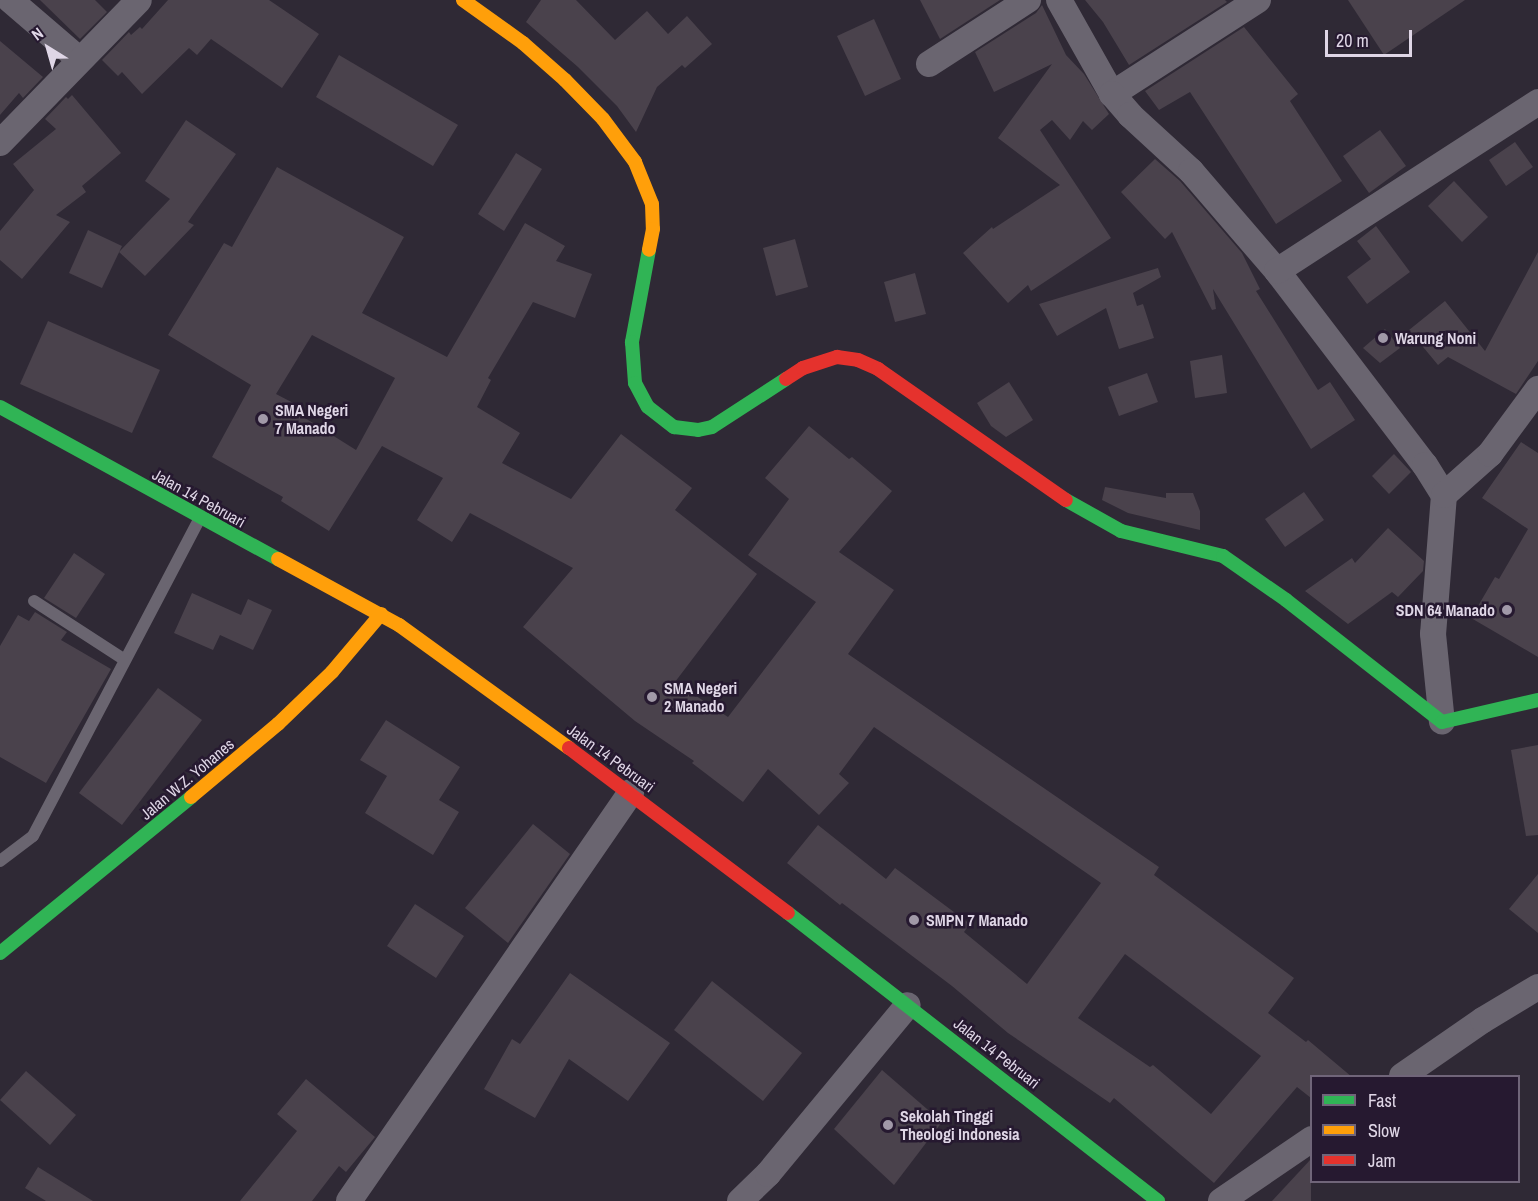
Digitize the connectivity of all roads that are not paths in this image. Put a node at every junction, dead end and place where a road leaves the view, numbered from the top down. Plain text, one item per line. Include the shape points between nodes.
1 (10, 0) edge
2 (139, 0) edge
3 (463, 0) edge
4 (1028, 0) edge
5 (1059, 0) edge
6 (1258, 0) edge
7 (80, 60) junction
8 (929, 64) dead end
9 (1112, 94) junction
10 (1538, 102) edge
11 (0, 143) edge
12 (1277, 271) junction
13 (1538, 389) edge
14 (0, 406) edge
15 (1444, 495) junction
16 (200, 518) junction
17 (34, 601) dead end
18 (381, 615) junction
19 (125, 660) junction
20 (1538, 700) edge
21 (1442, 722) junction
22 (632, 792) junction
23 (0, 861) edge
24 (0, 952) edge
25 (1538, 987) edge
26 (908, 1005) junction
27 (1405, 1075) edge
28 (1310, 1140) edge
29 (349, 1201) edge
30 (740, 1201) edge
31 (1158, 1201) edge
32 (1221, 1201) edge

1 - 7 street
2 - 7 street
3 - 21 street via 566,80 603,119 635,162 652,204 653,229 632,342 632,368 640,396 658,416 674,427 712,427 803,368 837,357 858,360 878,369 1094,517 1121,531 1223,556
4 - 8 street
5 - 9 street
6 - 9 street
7 - 11 street
9 - 12 street via 1191,171
10 - 12 street
12 - 15 street
13 - 15 street via 1490,454
14 - 16 street, Jalan 14 Pebruari
15 - 21 street via 1433,634
16 - 18 street, Jalan 14 Pebruari
16 - 19 lane
17 - 19 lane
18 - 22 street, Jalan 14 Pebruari
18 - 24 street, Jalan W.Z. Yohanes via 332,672 278,724
19 - 23 lane via 33,836
20 - 21 street
22 - 26 street, Jalan 14 Pebruari
22 - 29 street
25 - 27 street
26 - 30 street via 768,1174
26 - 31 street, Jalan 14 Pebruari
28 - 32 street

